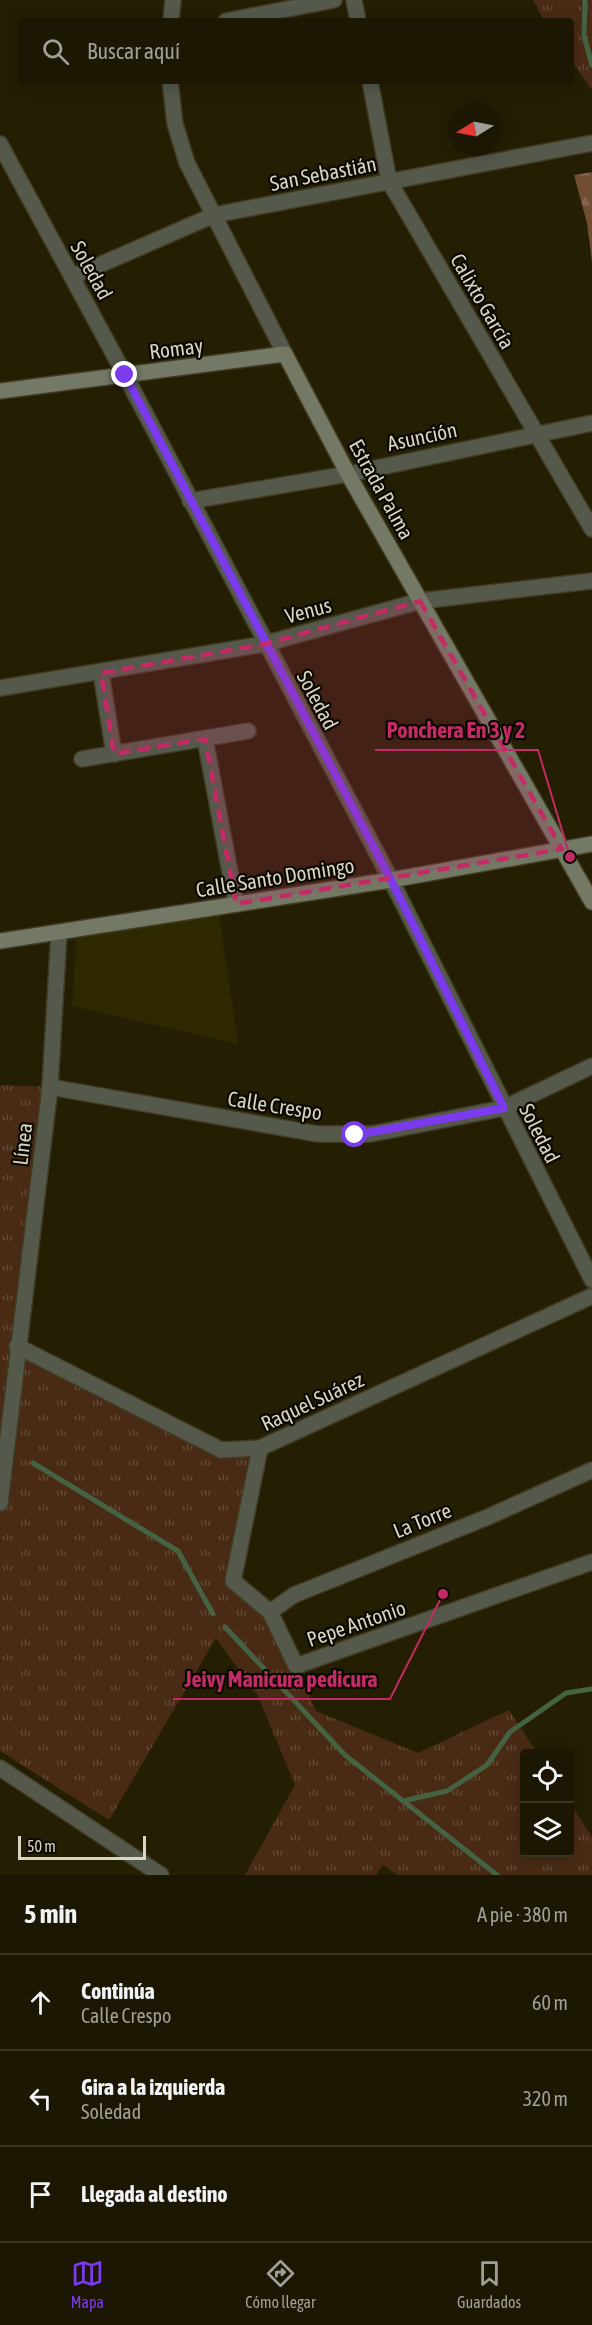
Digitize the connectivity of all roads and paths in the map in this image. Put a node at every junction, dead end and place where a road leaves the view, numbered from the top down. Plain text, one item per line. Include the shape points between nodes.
1 (173, 0) edge
2 (334, 0) edge
3 (354, 0) edge
4 (171, 18) edge
5 (241, 18) edge
6 (357, 18) edge
7 (170, 84) edge
8 (371, 84) edge
9 (592, 143) edge
10 (0, 144) edge
11 (389, 181) junction
12 (214, 215) junction
13 (72, 278) junction
14 (285, 354) junction
15 (125, 375) junction
16 (0, 392) edge
17 (592, 423) edge
18 (535, 433) junction
19 (348, 474) junction
20 (190, 501) junction
21 (592, 529) edge
22 (592, 580) edge
23 (420, 601) junction
24 (264, 644) junction
25 (101, 673) junction
26 (0, 688) edge
27 (248, 731) dead end
28 (206, 739) junction
29 (114, 754) junction
30 (82, 759) dead end
31 (592, 844) edge
32 (562, 849) junction
33 (391, 880) junction
34 (592, 902) edge
35 (236, 904) junction
36 (59, 932) junction
37 (0, 942) edge
38 (592, 1066) edge
39 (50, 1087) junction
40 (504, 1108) junction
41 (592, 1281) edge
42 (592, 1296) edge
43 (17, 1346) junction
44 (260, 1448) junction
45 (592, 1470) edge
46 (0, 1503) edge
47 (592, 1562) edge
48 (270, 1612) junction
49 (0, 1767) edge
50 (161, 1875) edge

1 - 4 street
2 - 5 street
3 - 6 street
7 - 12 street, Estrada Palma via 175,124 187,163
8 - 11 street, Calixto García
9 - 11 street, San Sebastián
10 - 13 street, Soledad
11 - 12 street, San Sebastián
11 - 18 street, Calixto García
12 - 13 street, San Sebastián
12 - 14 street, Estrada Palma
13 - 15 street, Soledad
14 - 15 main road, Romay
14 - 19 main road, Estrada Palma
15 - 16 main road, Romay
15 - 20 street, Soledad
17 - 18 street, Asunción
18 - 19 street, Asunción
18 - 21 street, Calixto García
19 - 20 street, Asunción
19 - 23 main road, Estrada Palma
20 - 24 street, Soledad
22 - 23 street, Venus
23 - 24 street, Venus
23 - 32 main road, Estrada Palma
24 - 25 street, Venus
24 - 33 street, Soledad
25 - 26 street, Venus
25 - 29 street
27 - 28 street
28 - 29 street
28 - 35 street
29 - 30 street
31 - 32 main road, Calle Santo Domingo
32 - 33 main road, Calle Santo Domingo
32 - 34 main road, Estrada Palma
33 - 35 main road, Calle Santo Domingo
33 - 40 street, Soledad
35 - 36 main road, Calle Santo Domingo
36 - 37 main road, Calle Santo Domingo
36 - 39 street, Línea
38 - 40 street, Calle Crespo
39 - 40 street, Calle Crespo via 318,1134 371,1134
39 - 43 street, Línea
40 - 41 street, Soledad
42 - 44 street, Raquel Suárez
43 - 44 street, Raquel Suárez via 221,1450
43 - 46 street, Línea
44 - 48 street, Pepe Antonio via 233,1581
45 - 48 street, La Torre via 488,1517 294,1595
47 - 48 street, Pepe Antonio via 296,1666
49 - 50 street

